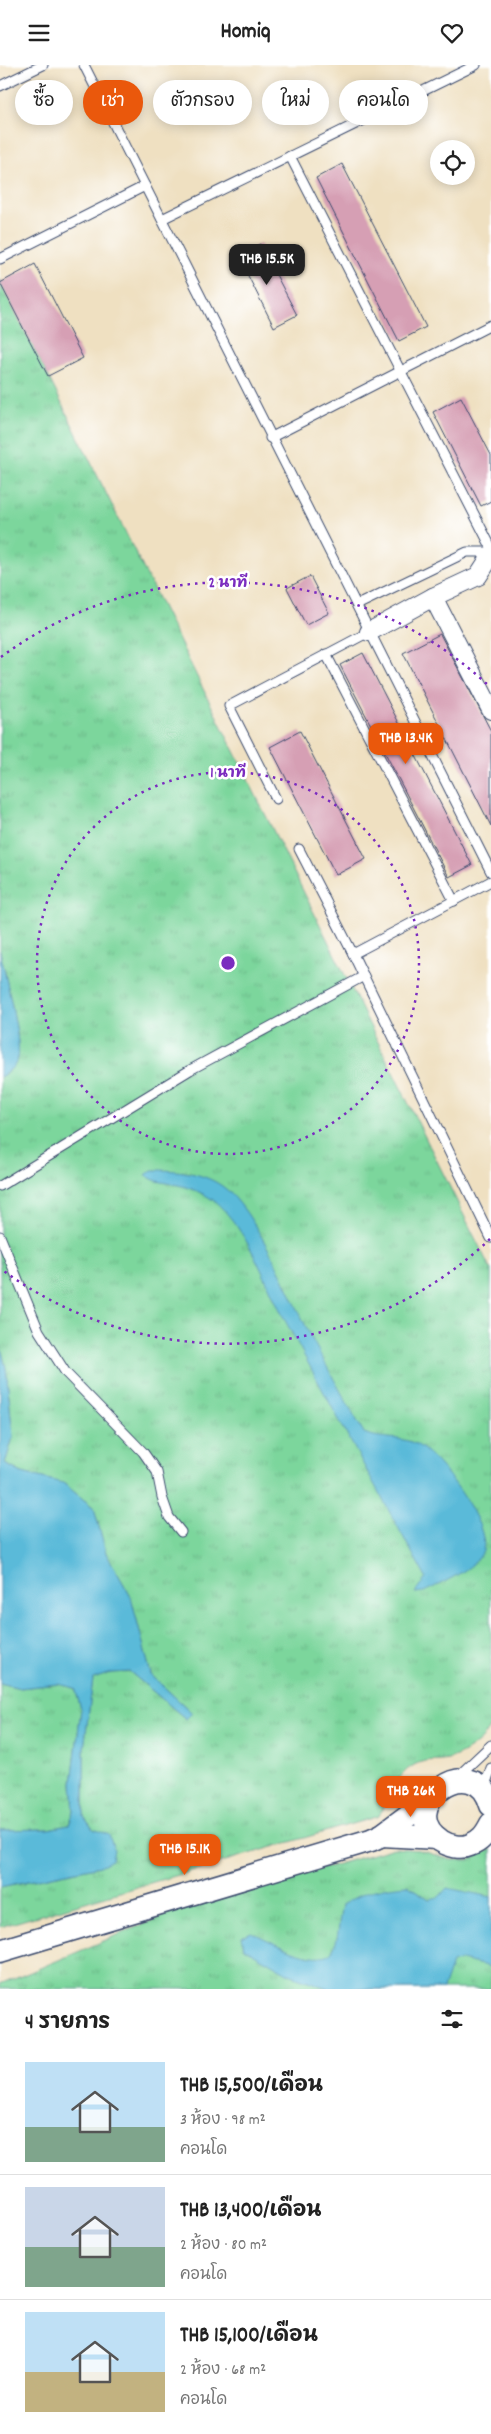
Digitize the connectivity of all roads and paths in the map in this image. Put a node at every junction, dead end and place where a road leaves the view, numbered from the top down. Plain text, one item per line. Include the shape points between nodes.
1 (43, 65) edge
2 (84, 65) edge
3 (476, 65) edge
4 (0, 86) edge
5 (290, 157) junction
6 (145, 186) junction
7 (162, 219) junction
8 (0, 259) edge
9 (491, 325) edge
10 (401, 372) junction
11 (270, 437) junction
12 (491, 547) edge
13 (491, 552) edge
14 (491, 556) edge
15 (433, 597) junction
16 (357, 605) junction
17 (370, 632) junction
18 (326, 655) junction
19 (491, 710) edge
20 (276, 799) dead end
21 (299, 849) dead end
22 (491, 872) edge
23 (491, 881) edge
24 (454, 901) junction
25 (353, 954) junction
26 (364, 976) junction
27 (0, 1187) edge
28 (0, 1236) edge
29 (491, 1238) edge
30 (180, 1533) dead end
31 (491, 1745) edge
32 (491, 1768) edge
33 (452, 1781) junction
34 (487, 1798) edge
35 (429, 1800) junction
36 (382, 1835) junction
37 (487, 1835) edge
38 (437, 1839) junction
39 (0, 1951) edge

1 - 4 lane
2 - 6 lane
3 - 5 lane
5 - 7 lane
5 - 10 lane
6 - 7 lane
6 - 8 lane
7 - 11 lane
9 - 10 lane
10 - 11 lane
10 - 12 lane
11 - 16 lane
13 - 16 lane via 467,552
14 - 15 street via 478,575
15 - 17 street
15 - 19 street
16 - 17 lane
17 - 18 lane
17 - 22 lane
18 - 20 lane via 229,705
18 - 24 lane
21 - 25 lane
23 - 24 lane
24 - 25 lane
25 - 26 lane
26 - 27 lane via 190,1070
26 - 29 lane
28 - 30 lane via 39,1331 66,1373 144,1452 157,1472 162,1497
31 - 33 lane
32 - 34 lane
33 - 34 street via 474,1783
33 - 35 street via 434,1791
35 - 36 street
35 - 38 street via 427,1821
36 - 38 street
36 - 39 street
37 - 38 street via 468,1846 457,1847

